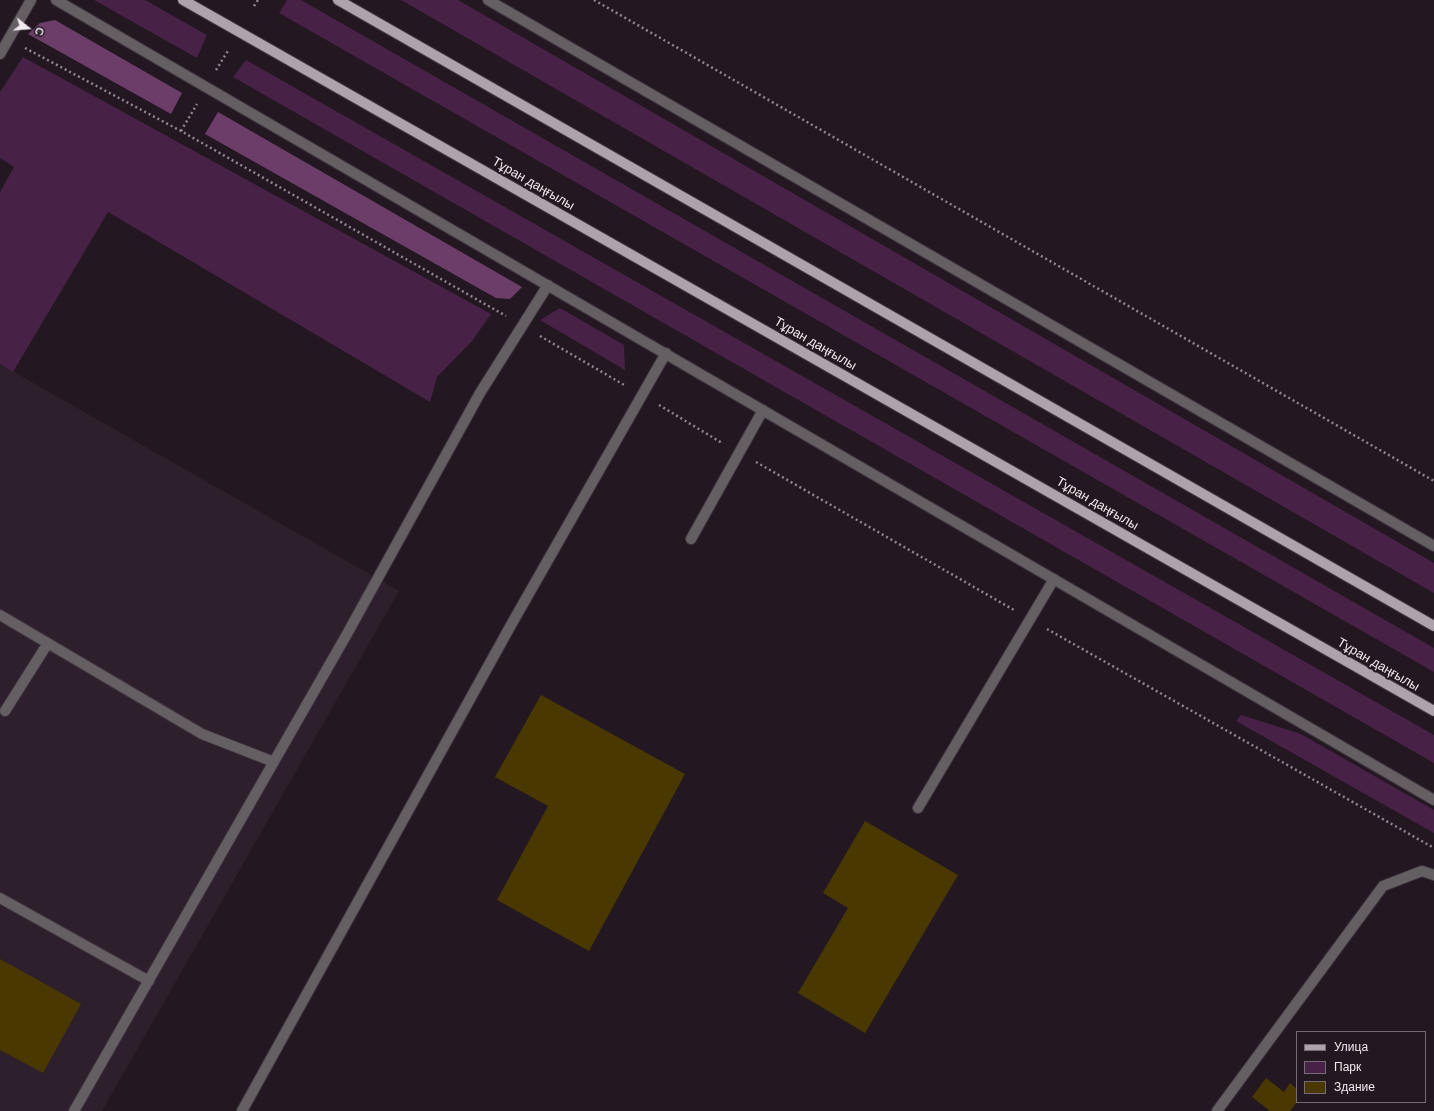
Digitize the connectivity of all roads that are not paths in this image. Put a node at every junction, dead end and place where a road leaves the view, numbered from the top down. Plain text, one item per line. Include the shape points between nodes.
1 (31, 0) edge
2 (56, 0) edge
3 (183, 0) edge
4 (338, 0) edge
5 (488, 0) edge
6 (0, 54) edge
7 (548, 285) junction
8 (666, 353) junction
9 (764, 410) junction
10 (691, 538) dead end
11 (1434, 546) edge
12 (1054, 579) junction
13 (0, 615) edge
14 (1434, 626) edge
15 (48, 643) junction
16 (5, 711) dead end
17 (1434, 711) edge
18 (274, 762) junction
19 (1434, 800) edge
20 (918, 808) dead end
21 (1434, 875) edge
22 (0, 898) edge
23 (149, 981) junction
24 (74, 1111) edge
25 (242, 1111) edge
26 (1216, 1111) edge

1 - 6 street
2 - 7 street
3 - 17 main road, Тұран даңғылы
4 - 14 main road
5 - 11 street
7 - 8 street
7 - 18 street via 480,393
8 - 9 street
8 - 25 street via 511,625
9 - 10 street
9 - 12 street
12 - 19 street
12 - 20 street
13 - 15 street
15 - 16 street
15 - 18 street via 202,734
18 - 23 street
21 - 26 street via 1422,871 1383,886
22 - 23 street
23 - 24 street

